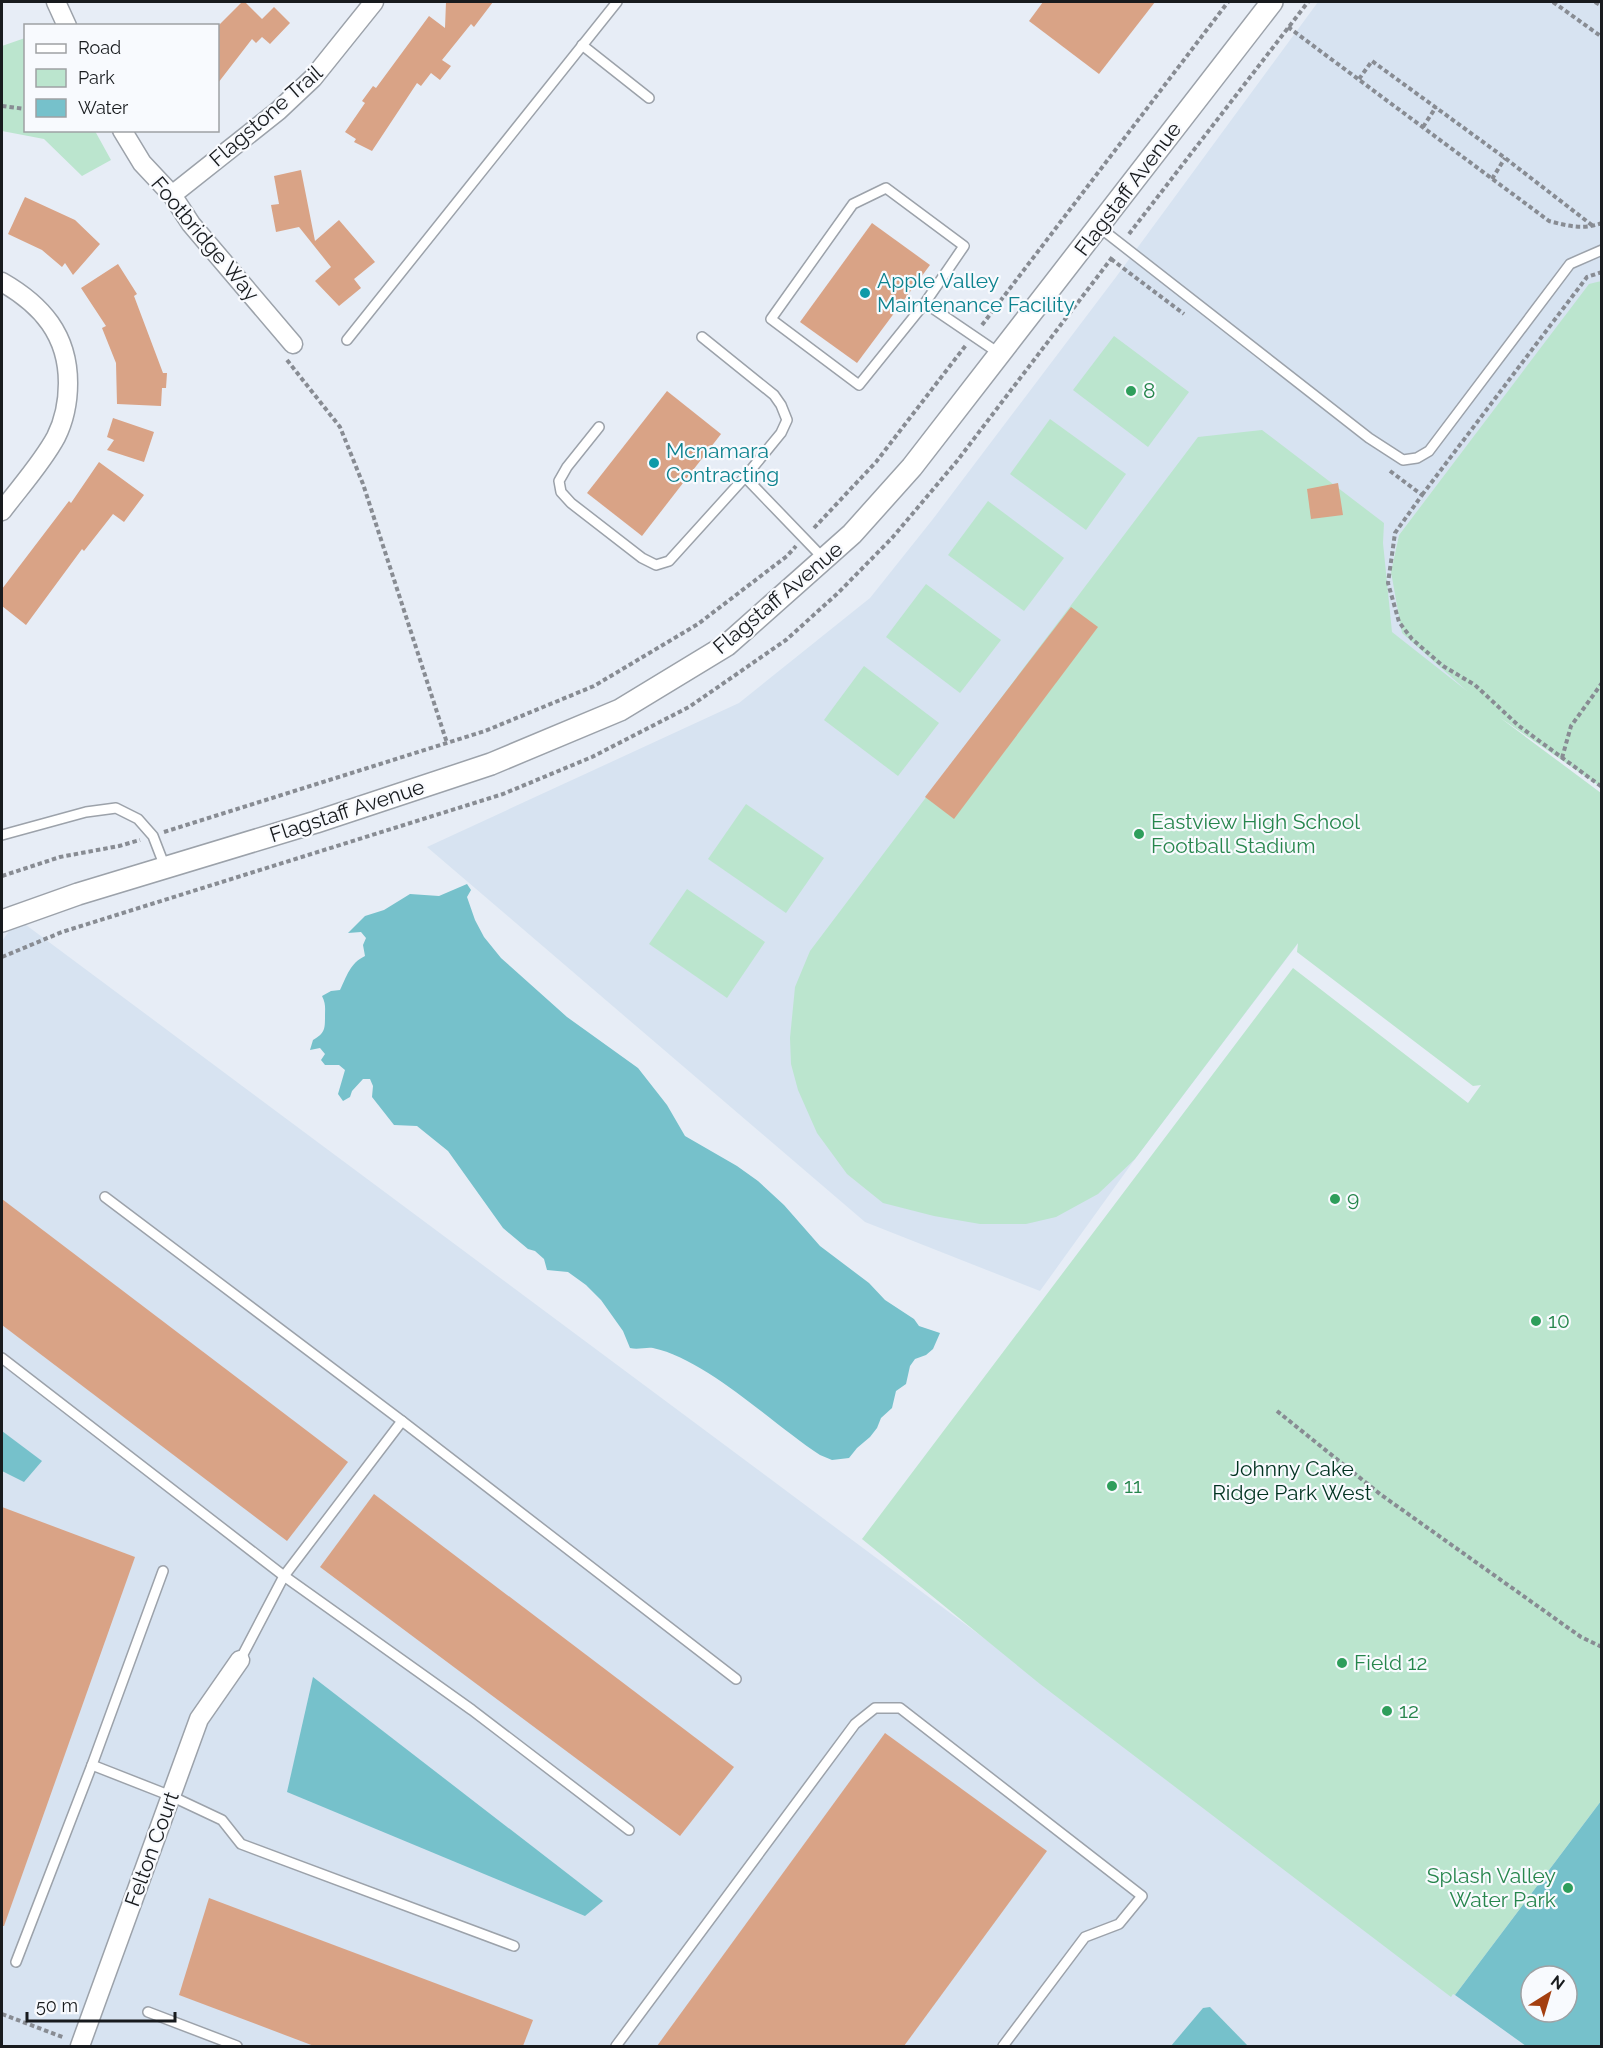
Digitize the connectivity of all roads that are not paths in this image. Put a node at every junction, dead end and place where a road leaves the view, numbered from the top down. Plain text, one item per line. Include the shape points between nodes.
1 (56, 2) edge
2 (374, 2) edge
3 (617, 2) edge
4 (1272, 2) edge
5 (66, 24) edge
6 (582, 45) junction
7 (649, 99) dead end
8 (123, 132) edge
9 (172, 195) junction
10 (1099, 227) junction
11 (1602, 250) edge
12 (2, 282) edge
13 (925, 303) junction
14 (702, 337) dead end
15 (346, 340) dead end
16 (290, 352) road end
17 (1000, 354) junction
18 (599, 427) dead end
19 (745, 477) junction
20 (2, 511) edge
21 (824, 559) junction
22 (2, 836) edge
23 (165, 867) junction
24 (2, 921) edge
25 (105, 1197) dead end
26 (2, 1359) edge
27 (402, 1421) junction
28 (163, 1571) dead end
29 (284, 1576) junction
30 (240, 1660) joint
31 (736, 1679) dead end
32 (92, 1765) junction
33 (171, 1796) junction
34 (629, 1830) dead end
35 (514, 1946) dead end
36 (16, 1962) dead end
37 (148, 2012) dead end
38 (80, 2045) edge
39 (237, 2046) edge
40 (615, 2046) edge
41 (1003, 2046) edge

1 - 5 street
2 - 9 street, Flagstone Trail via 313,78 278,111
3 - 6 lane
4 - 10 street, Flagstaff Avenue
6 - 7 lane
6 - 15 lane
8 - 9 street, Footbridge Way via 141,163
9 - 16 street, Footbridge Way
10 - 11 lane via 1369,438 1403,460 1418,458 1429,451 1570,264
10 - 17 street, Flagstaff Avenue
12 - 20 street via 26,296 47,317 63,349 68,372 68,400 60,428
13 - 13 lane via 964,246 886,188 853,204 771,319 859,385
13 - 17 lane
14 - 19 lane via 774,395 787,420 782,433
17 - 21 street, Flagstaff Avenue via 912,467
18 - 19 lane via 567,467 559,481 561,492 656,565 669,561
19 - 21 lane
21 - 23 street, Flagstaff Avenue via 727,645 620,710 490,764
22 - 23 lane via 86,812 116,808 138,819 153,836
23 - 24 street, Flagstaff Avenue
25 - 27 lane
26 - 29 lane
27 - 29 lane
27 - 31 lane
28 - 32 lane
29 - 30 lane
29 - 34 lane via 472,1710
30 - 33 street, Felton Court via 199,1719
32 - 33 lane
32 - 36 lane
33 - 35 lane via 222,1820 241,1845
33 - 38 street, Felton Court
37 - 39 lane
40 - 41 lane via 855,1724 875,1708 900,1708 1142,1896 1119,1924 1085,1937

